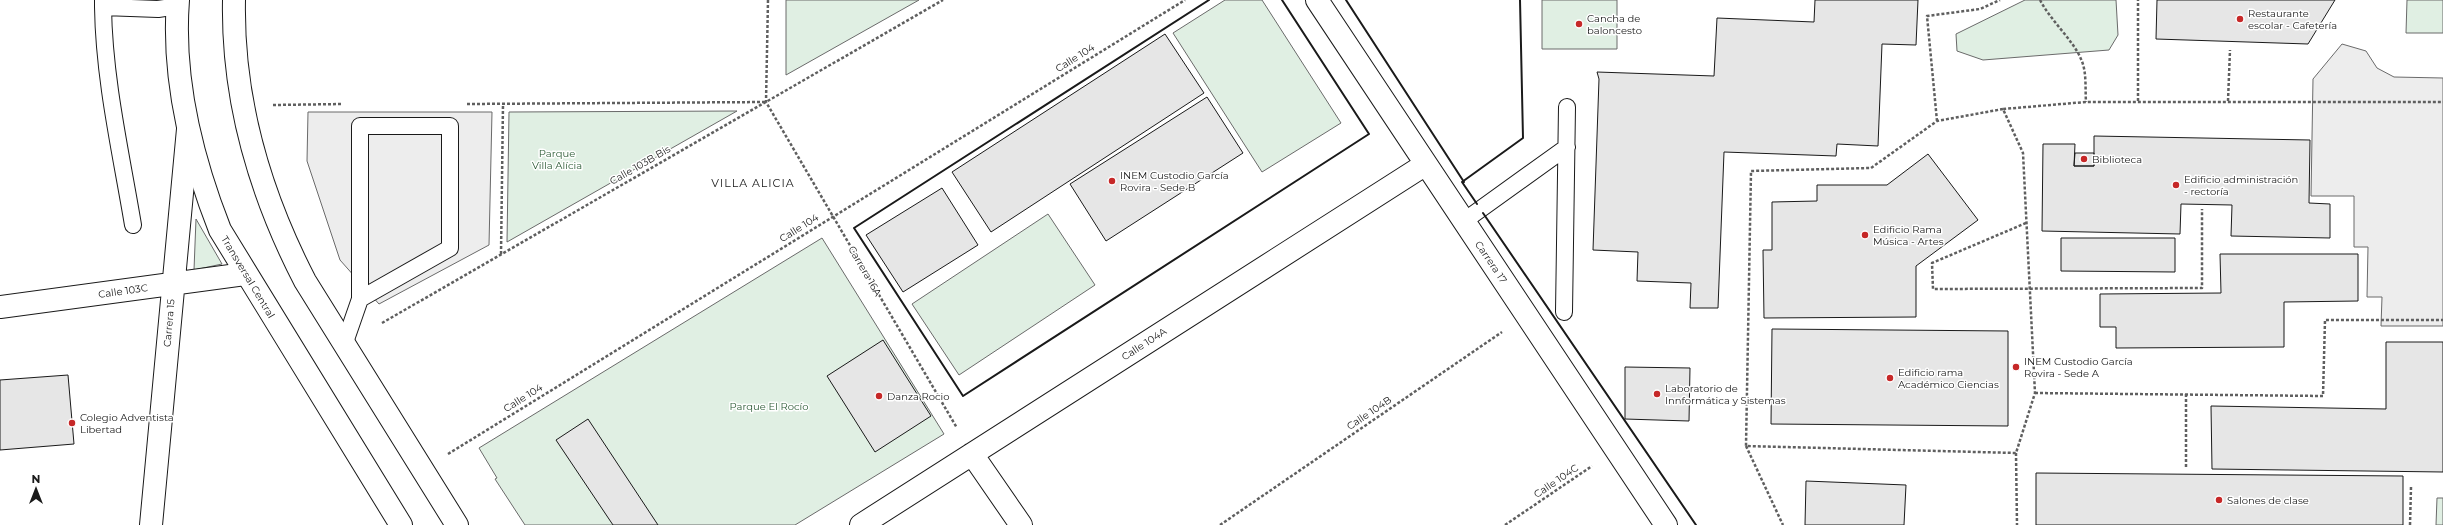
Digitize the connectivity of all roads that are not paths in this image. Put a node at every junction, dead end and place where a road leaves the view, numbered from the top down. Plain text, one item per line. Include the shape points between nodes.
1 (234, 0) edge
2 (1317, 0) edge
3 (178, 3) edge
4 (103, 4) edge
5 (1567, 107) dead end
6 (188, 122) junction
7 (1567, 147) junction
8 (1426, 164) junction
9 (1464, 221) junction
10 (133, 225) dead end
11 (245, 274) junction
12 (173, 284) junction
13 (360, 299) junction
14 (0, 307) edge
15 (1564, 312) dead end
16 (344, 345) junction
17 (972, 454) junction
18 (150, 525) edge
19 (400, 525) edge
20 (457, 525) edge
21 (861, 525) edge
22 (1021, 525) edge
23 (1666, 525) edge

1 - 16 street via 237,72 254,156 284,242
2 - 8 street, Carrera 17
3 - 4 lane via 158,9
3 - 6 street, Transversal Central via 180,68
4 - 10 lane via 109,84
5 - 7 lane
6 - 11 street, Transversal Central via 201,180 210,206 220,230
6 - 12 street, Carrera 15
7 - 9 lane
7 - 15 lane
8 - 9 street, Carrera 17
8 - 17 street, Calle 104A
9 - 23 street, Carrera 17
11 - 12 street, Calle 103C
11 - 19 street, Transversal Central
12 - 14 street, Calle 103C
12 - 18 street, Carrera 15
13 - 13 lane via 450,248 450,126 360,126
13 - 16 lane
16 - 20 street
17 - 21 street, Calle 104A
17 - 22 street

